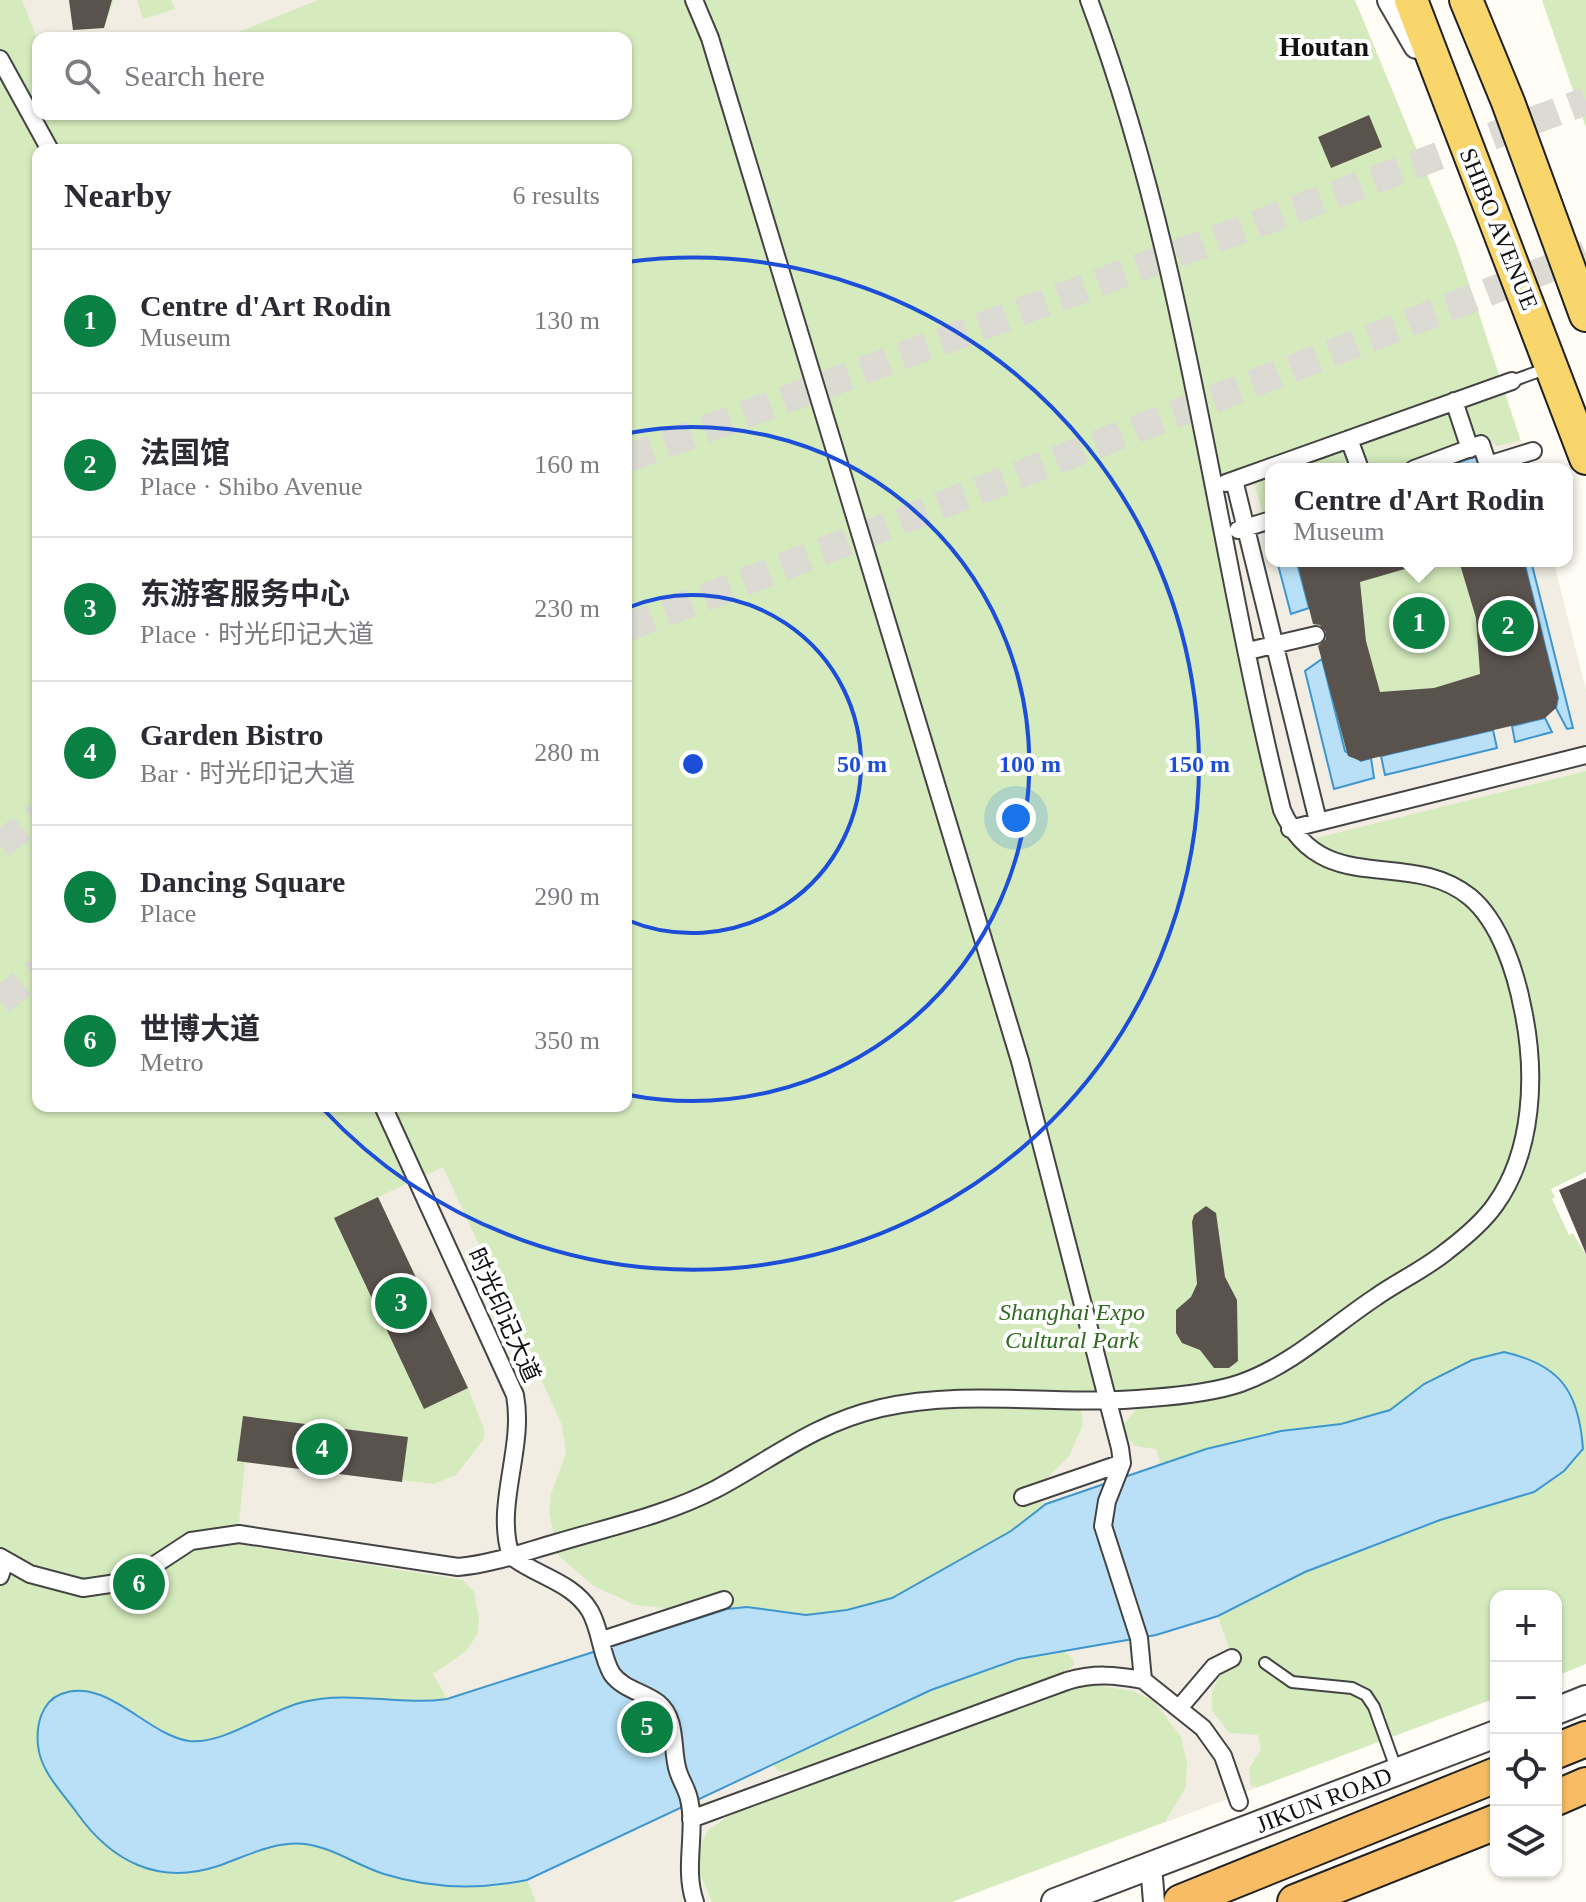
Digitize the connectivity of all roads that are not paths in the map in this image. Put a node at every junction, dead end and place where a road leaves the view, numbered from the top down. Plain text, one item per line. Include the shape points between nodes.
1 (694, 0) edge
2 (1089, 0) edge
3 (1391, 0) edge
4 (1411, 0) edge
5 (1466, 0) edge
6 (1478, 0) edge
7 (0, 59) edge
8 (1494, 65) junction
9 (1442, 89) junction
10 (32, 117) edge
11 (34, 120) edge
12 (47, 144) edge
13 (1586, 315) edge
14 (1553, 366) junction
15 (1512, 381) joint
16 (1454, 401) junction
17 (1349, 439) junction
18 (1470, 449) junction
19 (1533, 451) dead end
20 (1586, 458) edge
21 (1282, 463) edge
22 (1358, 463) edge
23 (1431, 463) edge
24 (1487, 463) edge
25 (1494, 463) edge
26 (1265, 469) edge
27 (1234, 480) junction
28 (1214, 488) junction
29 (1265, 522) edge
30 (1245, 529) junction
31 (1223, 533) junction
32 (1316, 635) dead end
33 (1274, 645) junction
34 (1248, 651) junction
35 (1586, 755) edge
36 (1318, 821) junction
37 (1290, 829) junction
38 (386, 1112) edge
39 (1105, 1399) junction
40 (1122, 1463) junction
41 (1023, 1497) dead end
42 (511, 1556) junction
43 (2, 1565) edge
44 (724, 1600) dead end
45 (602, 1640) junction
46 (1232, 1658) dead end
47 (1265, 1663) dead end
48 (1143, 1680) junction
49 (1586, 1699) edge
50 (1180, 1707) junction
51 (1562, 1709) edge
52 (1490, 1736) edge
53 (1586, 1739) edge
54 (1562, 1749) edge
55 (1398, 1773) junction
56 (1490, 1777) edge
57 (1586, 1785) edge
58 (1562, 1795) edge
59 (1239, 1802) dead end
60 (691, 1819) junction
61 (1490, 1824) edge
62 (1151, 1865) junction
63 (695, 1902) edge
64 (1055, 1902) edge
65 (1154, 1902) edge
66 (1181, 1902) edge
67 (1295, 1902) edge

1 - 39 street via 1020,1061
2 - 28 street via 1126,104 1182,326
3 - 9 street
4 - 9 main road, SHIBO AVENUE
5 - 8 main road, SHIBO AVENUE
6 - 8 street
7 - 10 street
8 - 13 main road, SHIBO AVENUE
9 - 14 main road, SHIBO AVENUE
11 - 12 street
14 - 15 lane
14 - 20 main road, SHIBO AVENUE
15 - 16 street
16 - 17 street
16 - 18 street
17 - 21 street
17 - 22 street
18 - 23 street
18 - 24 street via 1481,444
19 - 25 street
26 - 27 street
27 - 28 street
27 - 30 street
28 - 31 street
29 - 30 street
30 - 31 street
30 - 33 street
31 - 34 street
32 - 33 street
33 - 34 street
33 - 36 street
34 - 37 street
35 - 36 street
36 - 37 street
37 - 39 street via 1307,847 1340,865 1447,883 1471,897 1494,926 1523,1007 1530,1049 1523,1142 1508,1183 1481,1222 1444,1254 1299,1353 1240,1383 1150,1398
38 - 42 street, 时光印记大道 via 515,1395 519,1434 506,1526
39 - 40 street
39 - 42 street via 943,1399 880,1408 805,1434 714,1490 638,1519
40 - 41 street
40 - 48 street via 1103,1526 1139,1638
42 - 43 street via 458,1567 239,1534 191,1541 130,1581 83,1588
42 - 45 street via 572,1590 588,1608
44 - 45 street
45 - 60 street via 611,1672 661,1706 675,1736
46 - 50 street via 1214,1667
47 - 55 lane via 1292,1682 1352,1688 1366,1695
48 - 50 street
48 - 60 street via 1111,1674 1077,1678
49 - 51 street
50 - 59 street via 1223,1756
52 - 55 street, JIKUN ROAD
53 - 54 highway
55 - 62 street, JIKUN ROAD
56 - 66 highway
57 - 58 highway
60 - 63 street via 689,1873
61 - 67 highway
62 - 64 street, JIKUN ROAD
62 - 65 street

